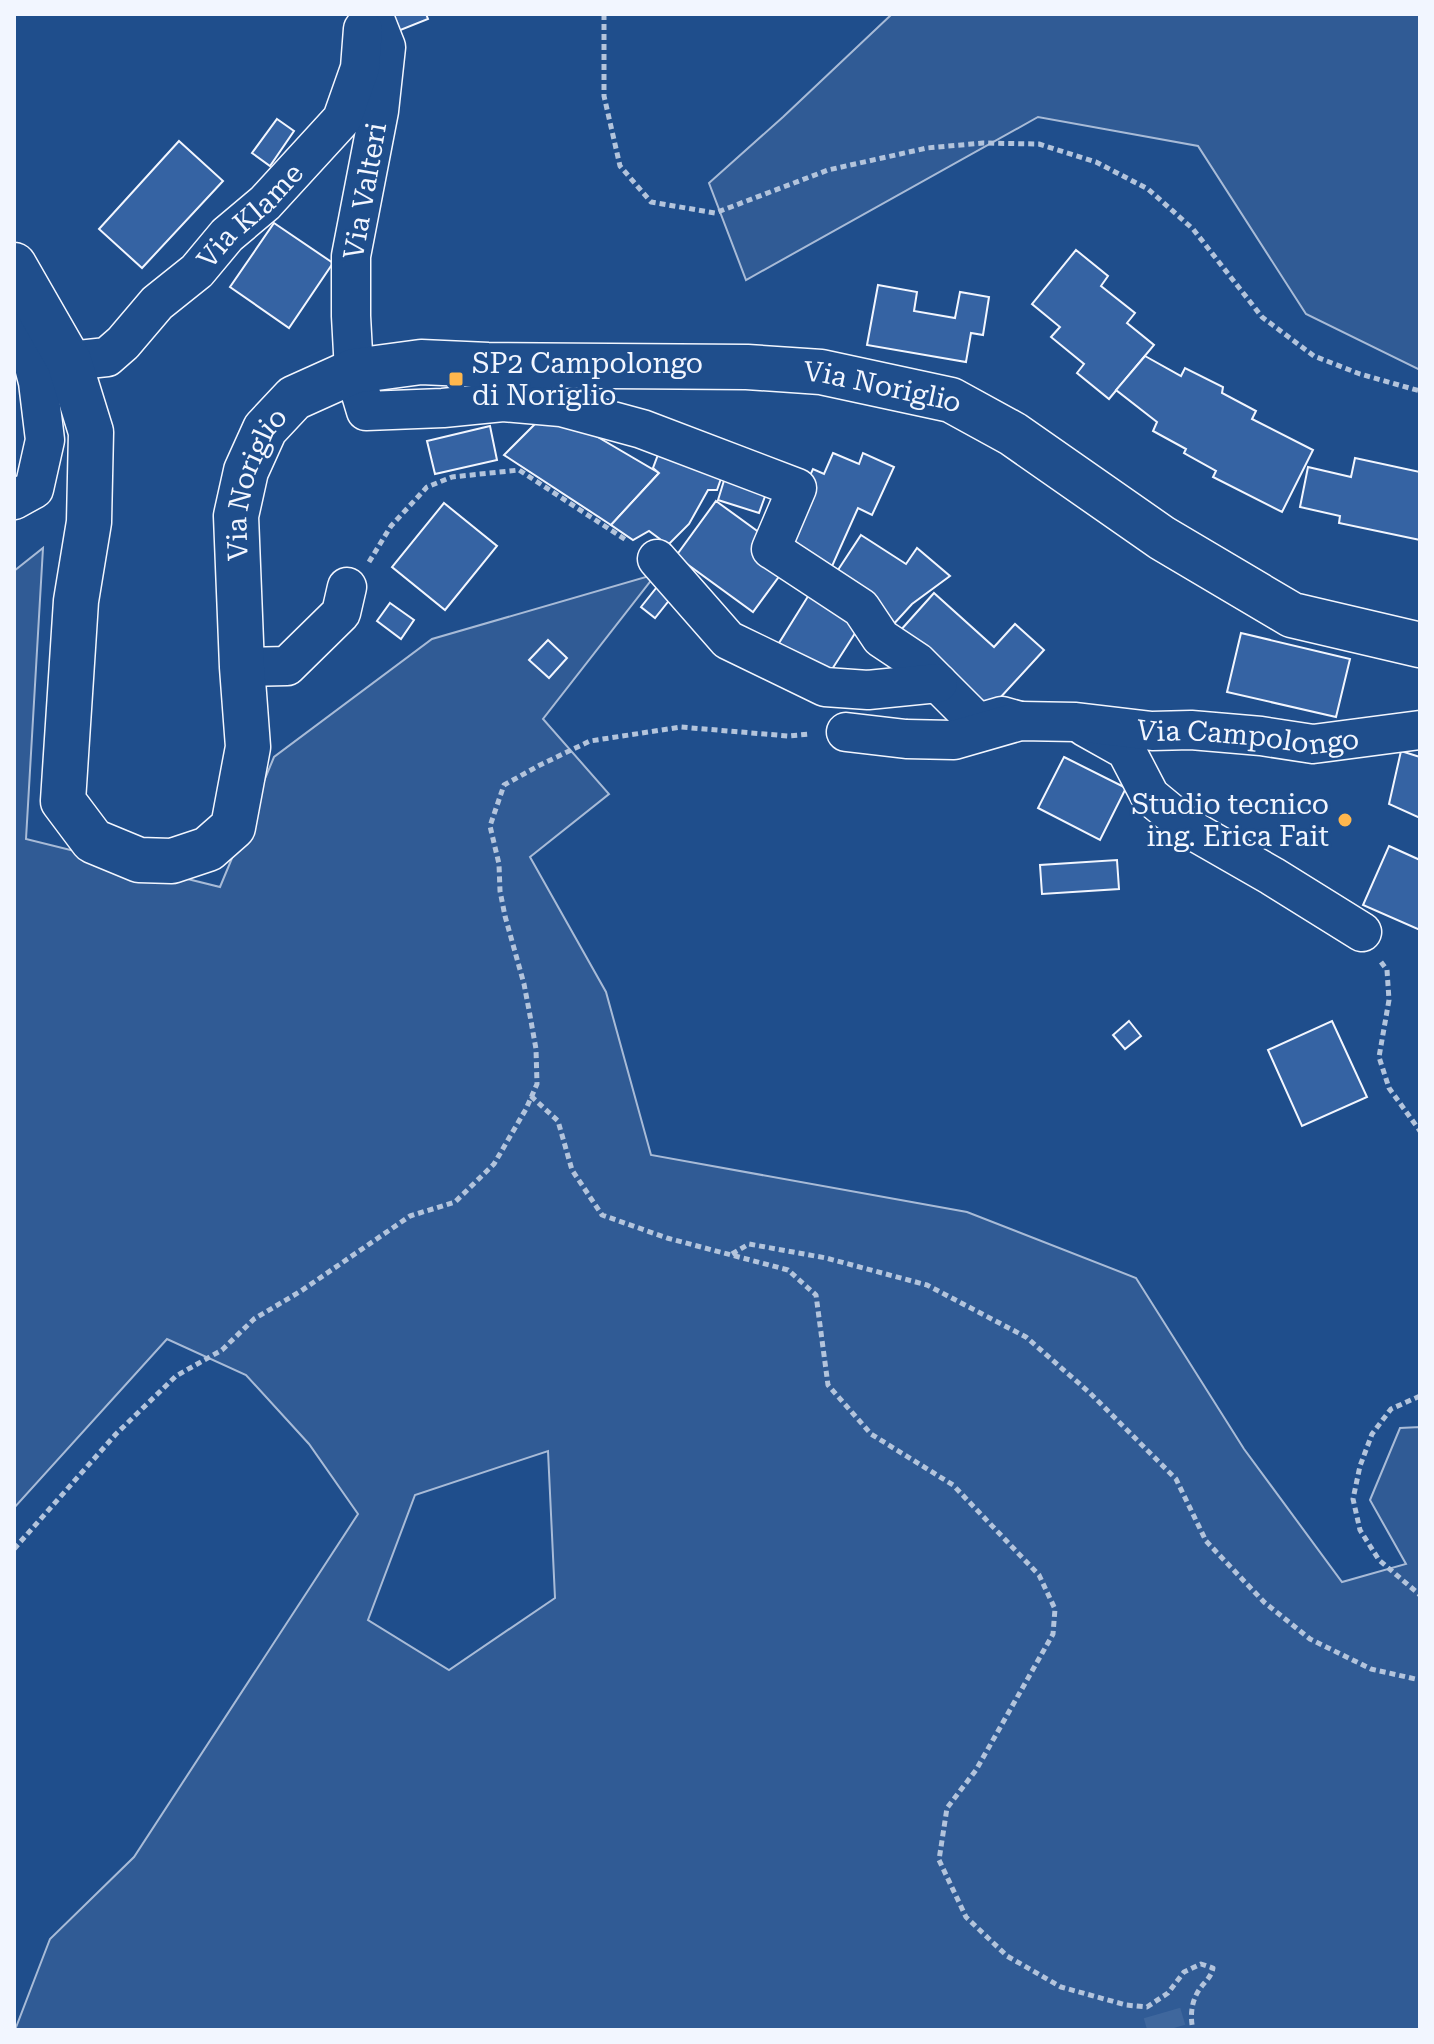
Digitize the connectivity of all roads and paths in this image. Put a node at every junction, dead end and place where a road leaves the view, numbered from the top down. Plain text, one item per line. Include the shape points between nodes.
1 (365, 14) edge
2 (373, 14) edge
3 (604, 14) edge
4 (22, 281) edge
5 (69, 361) junction
6 (354, 371) junction
7 (1420, 391) edge
8 (14, 500) edge
9 (657, 559) joint
10 (347, 587) joint
11 (1420, 645) edge
12 (242, 667) junction
13 (938, 683) junction
14 (1020, 721) junction
15 (1076, 722) junction
16 (1420, 730) edge
17 (846, 732) joint
18 (1362, 932) joint
19 (531, 1096) junction
20 (1420, 1131) edge
21 (731, 1255) junction
22 (1420, 1396) edge
23 (14, 1549) edge
24 (1420, 1595) edge
25 (1420, 1680) edge
26 (1193, 2030) edge

1 - 5 street, Via Klame via 360,68 342,119 123,343 107,357
2 - 6 street, Via Valteri via 386,47 351,256
3 - 7 path via 604,96 620,166 651,202 715,213 828,170 927,148 1039,144 1096,162 1148,189 1193,229 1262,317 1314,356
4 - 5 main road, Via Noriglio
4 - 8 street via 45,440 34,489
5 - 12 main road, Via Noriglio via 91,447 63,801 93,841 139,860 172,861 208,849 233,827 248,747
6 - 11 main road, Via Noriglio via 421,362 747,367 821,372 951,400 1013,434 1162,538 1292,615
6 - 12 main road, Via Noriglio via 294,398 265,429 246,471 236,516
6 - 13 street, Via Campolongo via 366,411 503,402 561,407 642,429 797,488 771,549 861,608 881,638
9 - 10 path via 519,470 452,477 427,487
9 - 13 street via 728,640 825,687 868,690
10 - 12 street via 341,613 287,666
13 - 14 street, Via Campolongo via 978,723 1002,716
14 - 15 street, Via Campolongo
14 - 17 street, Via Campolongo via 954,740
15 - 16 street, Via Campolongo via 1313,744
15 - 18 street, Via Campolongo via 1126,750 1150,796 1190,829
17 - 19 path via 788,736 681,727 590,741 504,785 490,826 536,1049 537,1084
18 - 20 path via 1387,970 1389,1000 1379,1057 1389,1088
19 - 21 path via 558,1121 572,1170 602,1215
19 - 23 path via 494,1164 455,1202 410,1216 254,1319 222,1350 176,1376 116,1434
21 - 25 path via 749,1244 927,1285 1026,1337 1176,1479 1206,1541 1264,1602 1310,1639 1371,1669
21 - 26 path via 788,1270 816,1295 828,1385 871,1434 953,1485 1039,1575 1055,1609 1053,1634 1033,1671 976,1770 947,1808 939,1860 966,1917 1007,1956 1061,1987 1126,2005 1147,2007 1168,1993 1184,1972 1201,1964 1213,1968 1197,1993 1190,2016
22 - 24 path via 1391,1409 1372,1434 1353,1499 1360,1530 1379,1560

